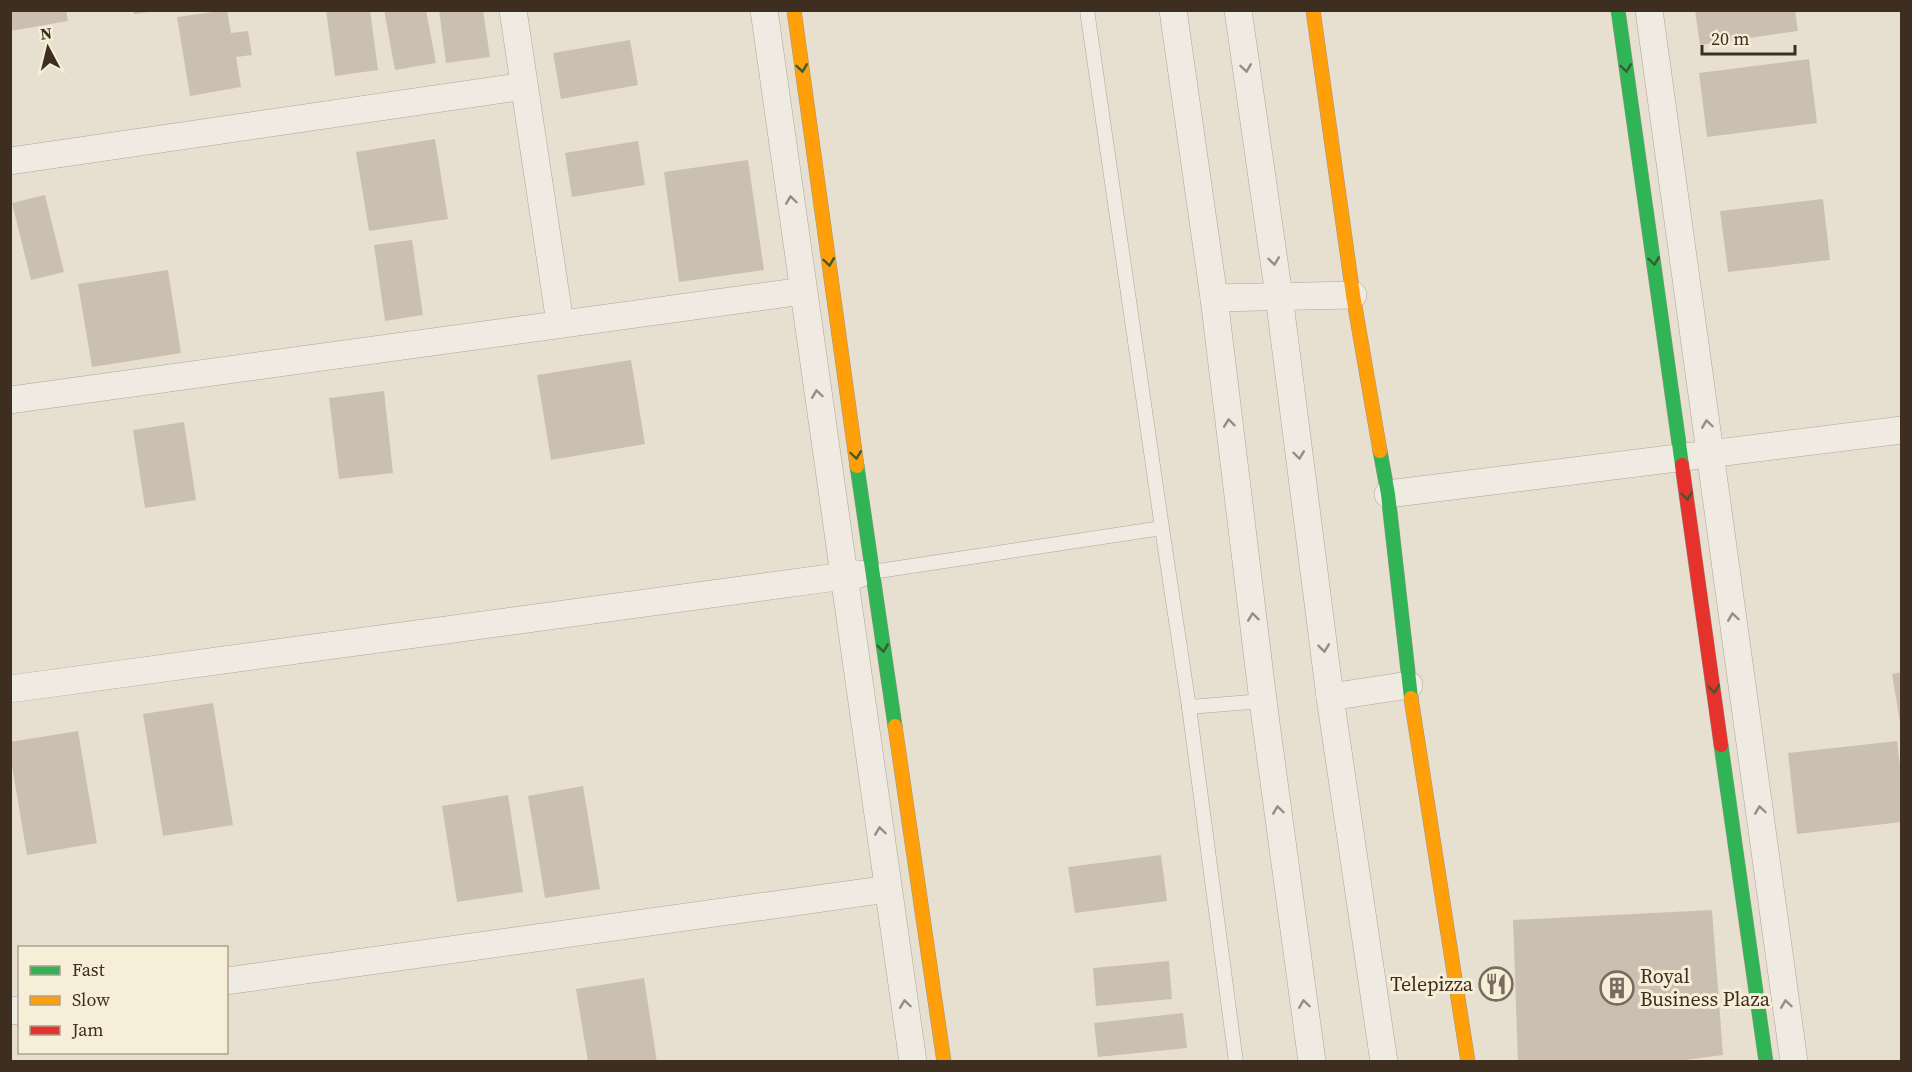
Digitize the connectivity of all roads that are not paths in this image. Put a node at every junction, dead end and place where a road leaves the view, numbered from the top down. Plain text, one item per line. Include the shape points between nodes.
1 (513, 10) edge
2 (764, 10) edge
3 (794, 10) edge
4 (1087, 10) edge
5 (1173, 10) edge
6 (1238, 10) edge
7 (1313, 10) edge
8 (1618, 10) edge
9 (1649, 10) edge
10 (524, 86) junction
11 (10, 161) edge
12 (803, 291) junction
13 (1353, 295) junction
14 (1279, 296) junction
15 (1214, 298) junction
16 (560, 323) junction
17 (10, 400) edge
18 (1902, 430) edge
19 (1711, 455) junction
20 (1682, 458) junction
21 (1388, 494) junction
22 (1162, 528) junction
23 (872, 572) junction
24 (843, 576) junction
25 (1409, 685) junction
26 (10, 689) edge
27 (1330, 697) junction
28 (1263, 701) junction
29 (1189, 707) junction
30 (888, 889) junction
31 (228, 981) edge
32 (913, 1062) edge
33 (944, 1062) edge
34 (1236, 1062) edge
35 (1312, 1062) edge
36 (1384, 1062) edge
37 (1468, 1062) edge
38 (1766, 1062) edge
39 (1794, 1062) edge

1 - 10 street
12 -> 2 street
3 -> 23 street
4 - 22 lane
5 - 15 street
6 -> 14 street
7 - 13 street
8 -> 20 street
19 -> 9 street
10 - 11 street
10 - 16 street
12 - 16 street
24 -> 12 street
13 - 14 street
13 - 21 street
14 - 15 street
14 -> 27 street
28 -> 15 street
16 - 17 street
18 - 19 street
19 - 20 street
39 -> 19 street
20 - 21 street
20 -> 38 street
21 - 25 street
22 - 23 lane
22 - 29 lane
23 - 24 street
23 -> 33 street
24 - 26 street
30 -> 24 street
25 - 27 street
25 - 37 street
27 - 36 street
28 - 29 lane
35 -> 28 street
29 - 34 lane
30 - 31 street
32 -> 30 street

